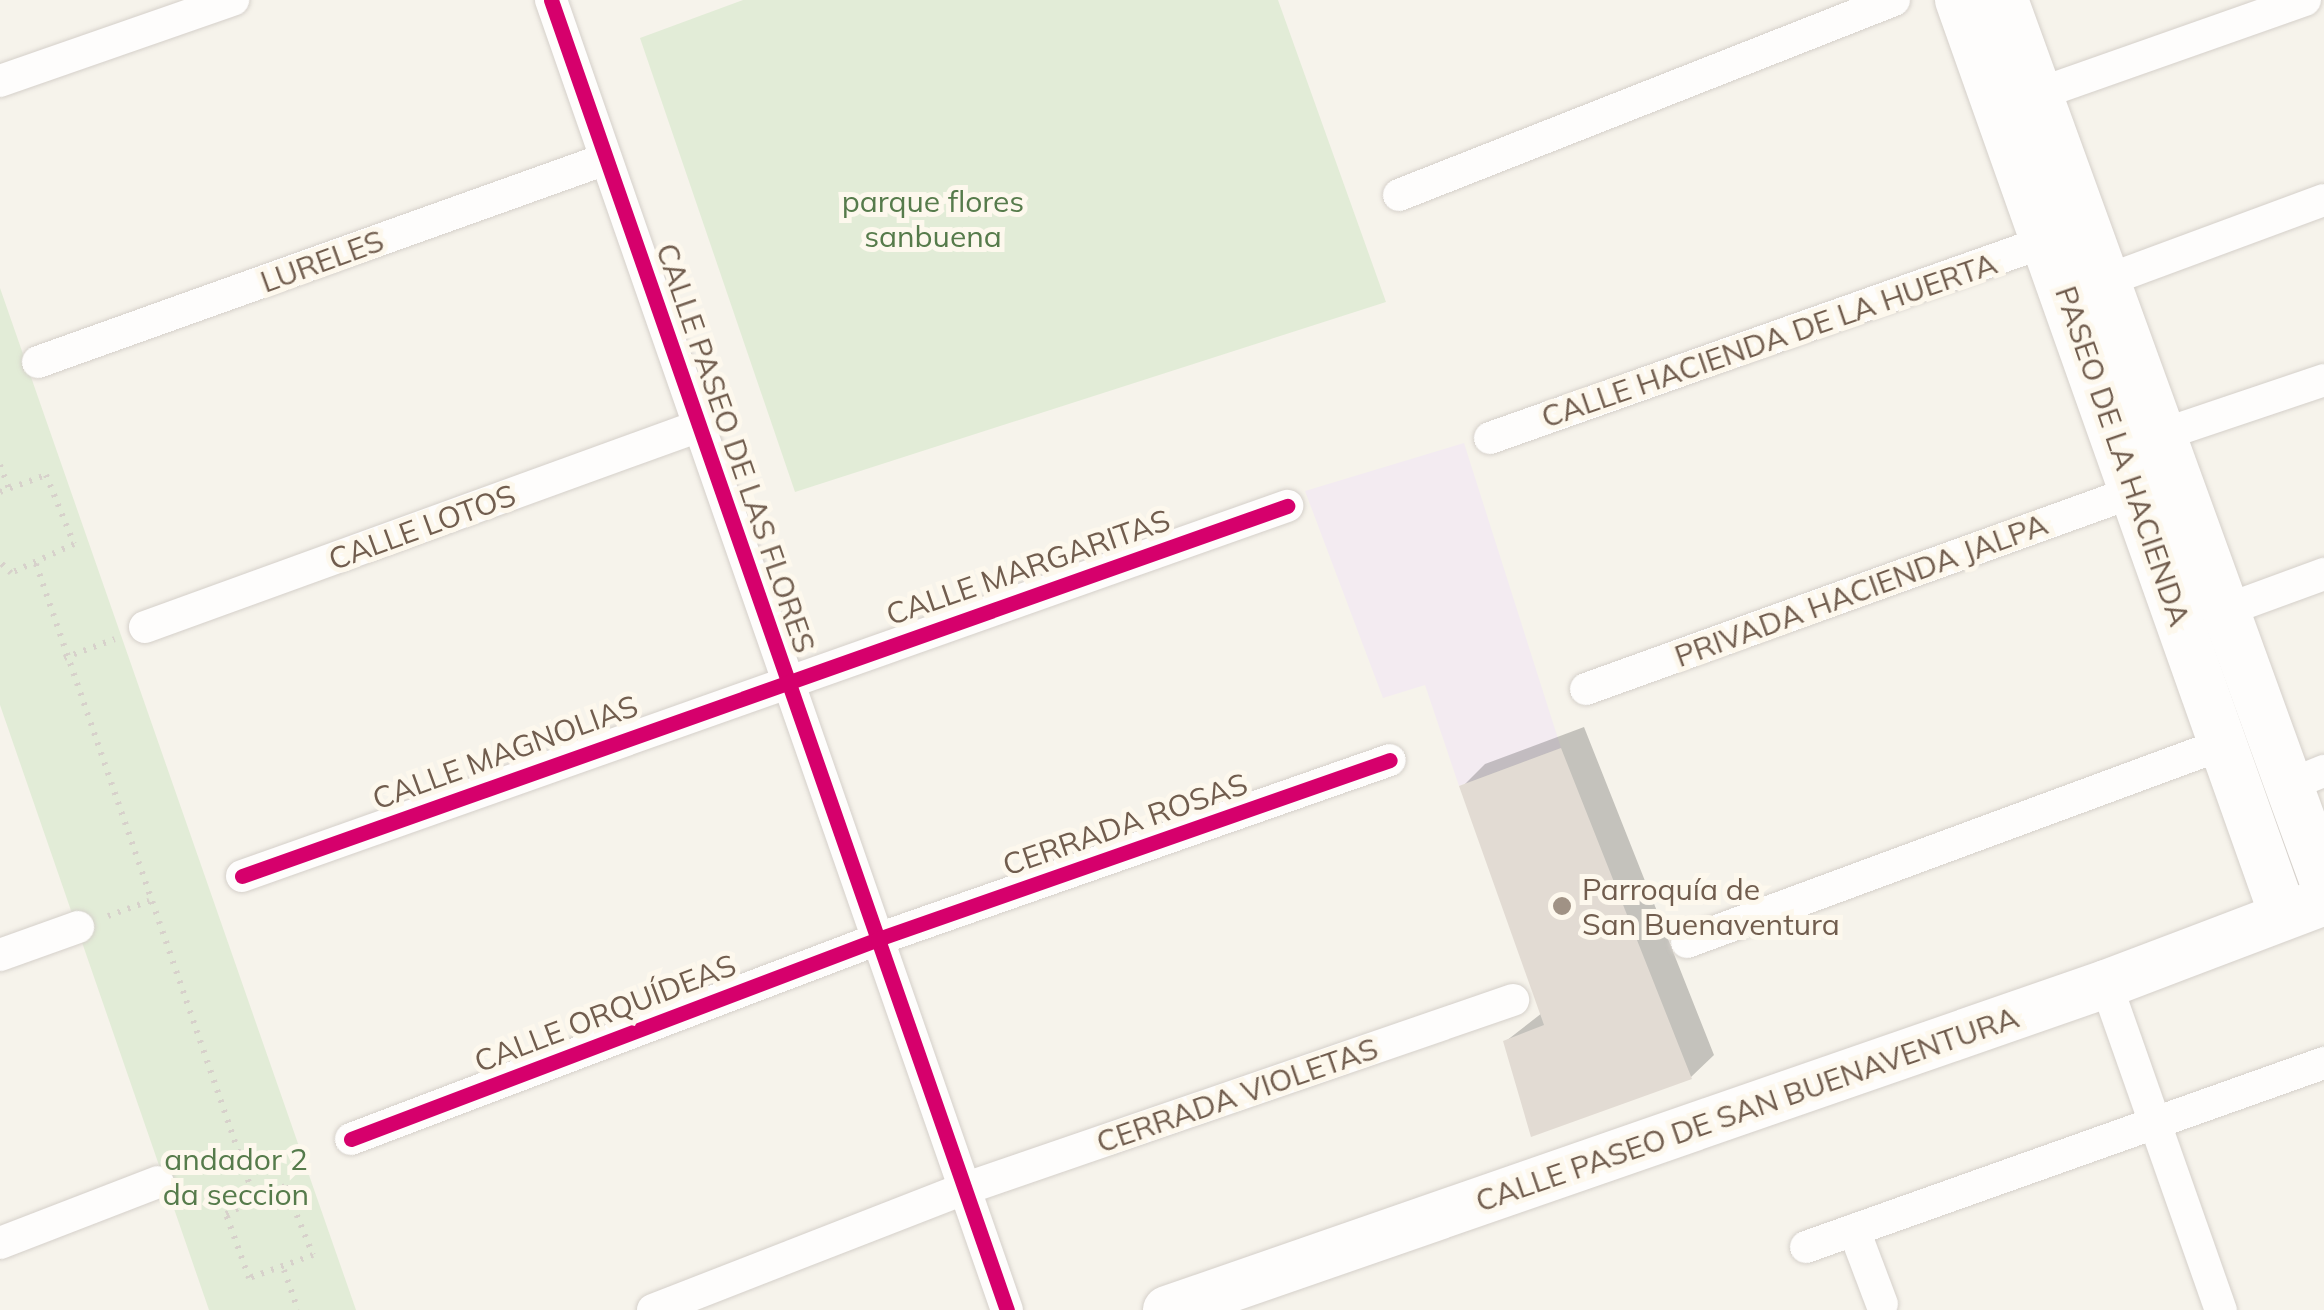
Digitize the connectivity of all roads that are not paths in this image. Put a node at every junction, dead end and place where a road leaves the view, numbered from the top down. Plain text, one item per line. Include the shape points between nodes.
1 (233, 0) edge
2 (551, 0) edge
3 (1894, 0) edge
4 (1959, 0) edge
5 (2004, 0) edge
6 (2305, 0) edge
7 (0, 81) edge
8 (2038, 94) junction
9 (606, 160) junction
10 (1399, 195) dead end
11 (2324, 200) edge
12 (2047, 241) junction
13 (2105, 281) junction
14 (38, 362) dead end
15 (2324, 380) edge
16 (700, 426) junction
17 (2160, 435) junction
18 (1490, 438) dead end
19 (2136, 492) junction
20 (1286, 506) dead end
21 (2324, 574) edge
22 (2223, 611) junction
23 (145, 627) road end
24 (787, 680) junction
25 (1586, 688) dead end
26 (2224, 744) junction
27 (1390, 760) dead end
28 (2306, 778) edge
29 (242, 876) dead end
30 (2324, 882) edge
31 (2303, 908) edge
32 (78, 927) road end
33 (878, 939) junction
34 (1687, 942) dead end
35 (0, 955) edge
36 (2106, 984) junction
37 (1513, 1000) dead end
38 (2324, 1063) edge
39 (2155, 1122) junction
40 (351, 1139) dead end
41 (158, 1182) dead end
42 (961, 1190) junction
43 (1854, 1230) junction
44 (0, 1243) edge
45 (1806, 1246) dead end
46 (1882, 1304) dead end
47 (653, 1310) edge
48 (1007, 1310) edge
49 (1168, 1310) edge
50 (2220, 1310) edge

1 - 7 street
2 - 9 street, CALLE PASEO DE LAS FLORES
3 - 10 street
4 - 12 main road, PASEO DE LA HACIENDA
5 - 8 main road, PASEO DE LA HACIENDA
6 - 8 street
8 - 13 main road, PASEO DE LA HACIENDA
9 - 14 street, LURELES
9 - 16 street, CALLE PASEO DE LAS FLORES
11 - 13 street
12 - 18 street, CALLE HACIENDA DE LA HUERTA
12 - 19 main road, PASEO DE LA HACIENDA
13 - 17 main road, PASEO DE LA HACIENDA
15 - 17 street
16 - 23 street, CALLE LOTOS
16 - 24 street, CALLE PASEO DE LAS FLORES
17 - 22 main road, PASEO DE LA HACIENDA
19 - 25 street, PRIVADA HACIENDA JALPA
19 - 26 main road, PASEO DE LA HACIENDA
20 - 24 street, CALLE MARGARITAS
21 - 22 street
22 - 28 main road, PASEO DE LA HACIENDA
24 - 29 street, CALLE MAGNOLIAS
24 - 33 street, CALLE PASEO DE LAS FLORES
26 - 31 main road, PASEO DE LA HACIENDA
26 - 34 street
27 - 33 street, CERRADA ROSAS
28 - 30 main road, PASEO DE LA HACIENDA
31 - 36 main road, CALLE PASEO DE SAN BUENAVENTURA
32 - 35 street
33 - 40 street, CALLE ORQUÍDEAS
33 - 42 street, CALLE PASEO DE LAS FLORES
36 - 39 street
36 - 49 main road, CALLE PASEO DE SAN BUENAVENTURA
37 - 42 street, CERRADA VIOLETAS
38 - 39 street
39 - 43 street
39 - 50 street
41 - 44 street
42 - 47 street, CERRADA VIOLETAS
42 - 48 street, CALLE PASEO DE LAS FLORES
43 - 45 street
43 - 46 street

